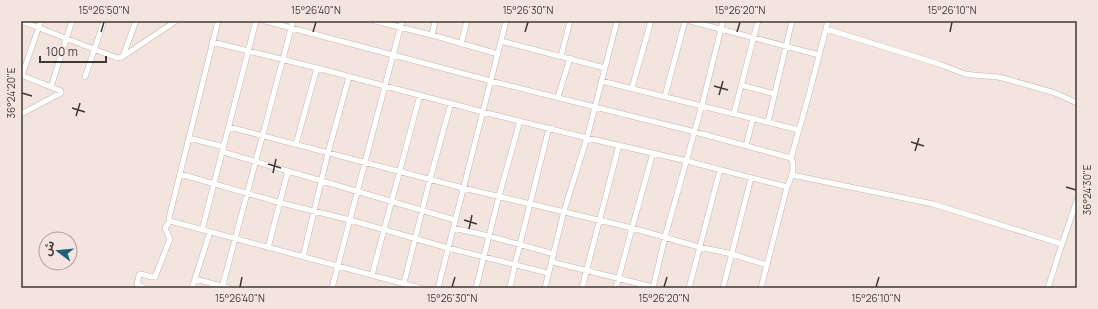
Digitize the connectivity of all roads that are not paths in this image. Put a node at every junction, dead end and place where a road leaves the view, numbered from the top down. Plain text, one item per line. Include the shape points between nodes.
1 (21, 21) edge
2 (41, 21) edge
3 (72, 21) edge
4 (104, 21) edge
5 (136, 21) edge
6 (167, 21) edge
7 (176, 21) edge
8 (218, 21) edge
9 (256, 21) edge
10 (265, 21) edge
11 (293, 21) edge
12 (375, 21) edge
13 (435, 21) edge
14 (468, 21) edge
15 (506, 21) edge
16 (570, 21) edge
17 (617, 21) edge
18 (651, 21) edge
19 (685, 21) edge
20 (690, 21) edge
21 (723, 21) edge
22 (758, 21) edge
23 (792, 21) edge
24 (828, 21) edge
25 (401, 24) edge
26 (39, 28) junction
27 (164, 28) junction
28 (291, 28) junction
29 (721, 29) junction
30 (826, 29) junction
31 (432, 35) junction
32 (753, 37) junction
33 (66, 39) junction
34 (501, 41) junction
35 (212, 42) junction
36 (461, 44) junction
37 (786, 46) junction
38 (95, 50) junction
39 (249, 52) junction
40 (393, 54) junction
41 (498, 54) junction
42 (819, 55) junction
43 (561, 56) junction
44 (122, 57) junction
45 (570, 58) junction
46 (283, 59) junction
47 (318, 68) junction
48 (605, 68) junction
49 (21, 76) edge
50 (85, 77) dead end
51 (349, 77) junction
52 (491, 81) junction
53 (601, 81) junction
54 (741, 85) junction
55 (384, 86) junction
56 (51, 87) junction
57 (632, 88) junction
58 (775, 94) junction
59 (420, 95) junction
60 (665, 96) junction
61 (558, 98) junction
62 (451, 103) junction
63 (1077, 103) edge
64 (702, 105) junction
65 (595, 107) junction
66 (483, 112) junction
67 (734, 113) junction
68 (21, 114) edge
69 (753, 118) junction
70 (520, 121) junction
71 (768, 122) junction
72 (229, 126) junction
73 (549, 128) junction
74 (799, 130) junction
75 (695, 132) junction
76 (263, 135) junction
77 (189, 138) junction
78 (587, 138) junction
79 (296, 144) junction
80 (619, 145) junction
81 (746, 146) junction
82 (223, 149) junction
83 (328, 153) junction
84 (654, 153) junction
85 (790, 158) junction
86 (256, 161) junction
87 (687, 161) junction
88 (365, 162) junction
89 (720, 170) junction
90 (288, 171) junction
91 (399, 171) junction
92 (180, 174) junction
93 (792, 175) junction
94 (751, 178) junction
95 (430, 179) junction
96 (322, 180) junction
97 (214, 184) junction
98 (787, 187) junction
99 (464, 188) junction
100 (358, 190) junction
101 (247, 194) junction
102 (499, 196) junction
103 (1077, 200) edge
104 (391, 201) junction
105 (281, 203) junction
106 (530, 204) junction
107 (422, 210) junction
108 (564, 211) junction
109 (314, 212) junction
110 (350, 220) junction
111 (455, 220) junction
112 (599, 220) junction
113 (170, 221) junction
114 (453, 228) junction
115 (632, 228) junction
116 (384, 229) junction
117 (202, 230) junction
118 (210, 232) junction
119 (489, 236) junction
120 (665, 237) junction
121 (415, 238) junction
122 (236, 239) junction
123 (520, 244) junction
124 (1062, 244) junction
125 (699, 247) junction
126 (268, 248) junction
127 (448, 248) junction
128 (554, 254) junction
129 (732, 254) junction
130 (484, 256) junction
131 (303, 257) junction
132 (552, 262) junction
133 (514, 264) junction
134 (767, 265) junction
135 (338, 266) junction
136 (586, 271) junction
137 (548, 273) junction
138 (372, 275) junction
139 (195, 279) junction
140 (619, 279) junction
141 (401, 285) edge
142 (222, 287) edge
143 (144, 288) edge
144 (192, 288) edge
145 (230, 288) edge
146 (332, 288) edge
147 (420, 288) edge
148 (438, 288) edge
149 (476, 288) edge
150 (510, 288) edge
151 (545, 288) edge
152 (582, 288) edge
153 (616, 288) edge
154 (653, 288) edge
155 (689, 288) edge
156 (723, 288) edge
157 (761, 288) edge
158 (1048, 288) edge

1 - 26 street
2 - 26 street
3 - 33 street
4 - 38 street
5 - 44 street
6 - 27 street
7 - 27 street
8 - 35 street
9 - 39 street
10 - 28 street
11 - 28 street
12 - 25 street
13 - 31 street
14 - 36 street
15 - 34 street
16 - 43 street
17 - 48 street
18 - 57 street
19 - 60 street
20 - 29 street
21 - 29 street
22 - 32 street
23 - 37 street
24 - 30 street
25 - 31 street
25 - 40 street
26 - 33 street
26 - 49 street
27 - 44 street
28 - 40 street
28 - 46 street
29 - 32 street
29 - 64 street
30 - 42 street
30 - 63 street via 965,74 1021,82
31 - 36 street
32 - 37 street
32 - 54 street
33 - 38 street
33 - 56 street
34 - 41 street
34 - 43 street
35 - 39 street
35 - 77 street
36 - 41 street
37 - 42 street
37 - 58 street
38 - 44 street via 117,58
38 - 50 street
39 - 46 street
39 - 72 street
40 - 52 street
40 - 55 street
41 - 52 street
42 - 74 street
43 - 45 street
45 - 48 street
45 - 61 street
46 - 47 street
46 - 76 street
47 - 51 street
47 - 79 street
48 - 53 street
49 - 56 street
51 - 55 street
51 - 83 street
52 - 61 street
52 - 66 street
53 - 57 street
53 - 65 street
54 - 58 street
54 - 67 street
55 - 59 street
55 - 88 street
56 - 68 street via 61,91 61,94
57 - 60 street
58 - 71 street
59 - 62 street
59 - 91 street
60 - 64 street
61 - 65 street
62 - 66 street
62 - 95 street
64 - 67 street
64 - 75 street
65 - 75 street
65 - 78 street
66 - 70 street
66 - 99 street
67 - 69 street
69 - 71 street
69 - 81 street
70 - 73 street
70 - 102 street
71 - 74 street
72 - 76 street
72 - 82 street
73 - 78 street
73 - 106 street
74 - 85 street
75 - 81 street
75 - 87 street
76 - 79 street
76 - 86 street
77 - 82 street
77 - 92 street
78 - 80 street
78 - 108 street
79 - 83 street
80 - 84 street
80 - 112 street
81 - 85 street
82 - 86 street
82 - 97 street
83 - 88 street
83 - 96 street
84 - 87 street
84 - 115 street
85 - 93 street
86 - 90 street
86 - 101 street
87 - 89 street
87 - 120 street
88 - 91 street
88 - 100 street
89 - 94 street
89 - 125 street
90 - 96 street
90 - 105 street
91 - 95 street
91 - 104 street
92 - 97 street
92 - 113 street
93 - 98 street
93 - 124 street via 933,204
94 - 98 street
94 - 129 street
95 - 99 street
95 - 107 street
96 - 100 street
96 - 109 street
97 - 101 street
97 - 117 street
98 - 134 street
99 - 102 street
99 - 111 street
100 - 104 street
100 - 110 street
101 - 105 street
101 - 122 street
102 - 106 street
102 - 119 street
103 - 124 street
104 - 107 street
104 - 116 street
105 - 109 street
105 - 126 street
106 - 108 street
106 - 123 street
107 - 111 street
107 - 121 street
108 - 112 street
108 - 128 street
109 - 110 street
109 - 131 street
110 - 116 street
110 - 135 street
111 - 114 street
112 - 115 street
112 - 136 street
113 - 117 street
113 - 143 street via 165,228 170,239 156,275 139,275 137,284
114 - 119 street
114 - 127 street
115 - 120 street
115 - 140 street
116 - 121 street
116 - 138 street
117 - 118 street
118 - 122 street
118 - 139 street
119 - 123 street
119 - 130 street
120 - 125 street
120 - 154 street
121 - 127 street
121 - 141 street
122 - 126 street
122 - 142 street
123 - 128 street
123 - 133 street
124 - 158 street
125 - 129 street
125 - 155 street
126 - 131 street
127 - 130 street
127 - 148 street
128 - 132 street
129 - 134 street
129 - 156 street
130 - 133 street
130 - 149 street
131 - 135 street
132 - 136 street
132 - 137 street
133 - 137 street
133 - 150 street
134 - 157 street
135 - 138 street
135 - 146 street
136 - 140 street
136 - 152 street
137 - 151 street
138 - 141 street
139 - 142 street
139 - 144 street
140 - 153 street
140 - 154 street
141 - 147 street
142 - 145 street

